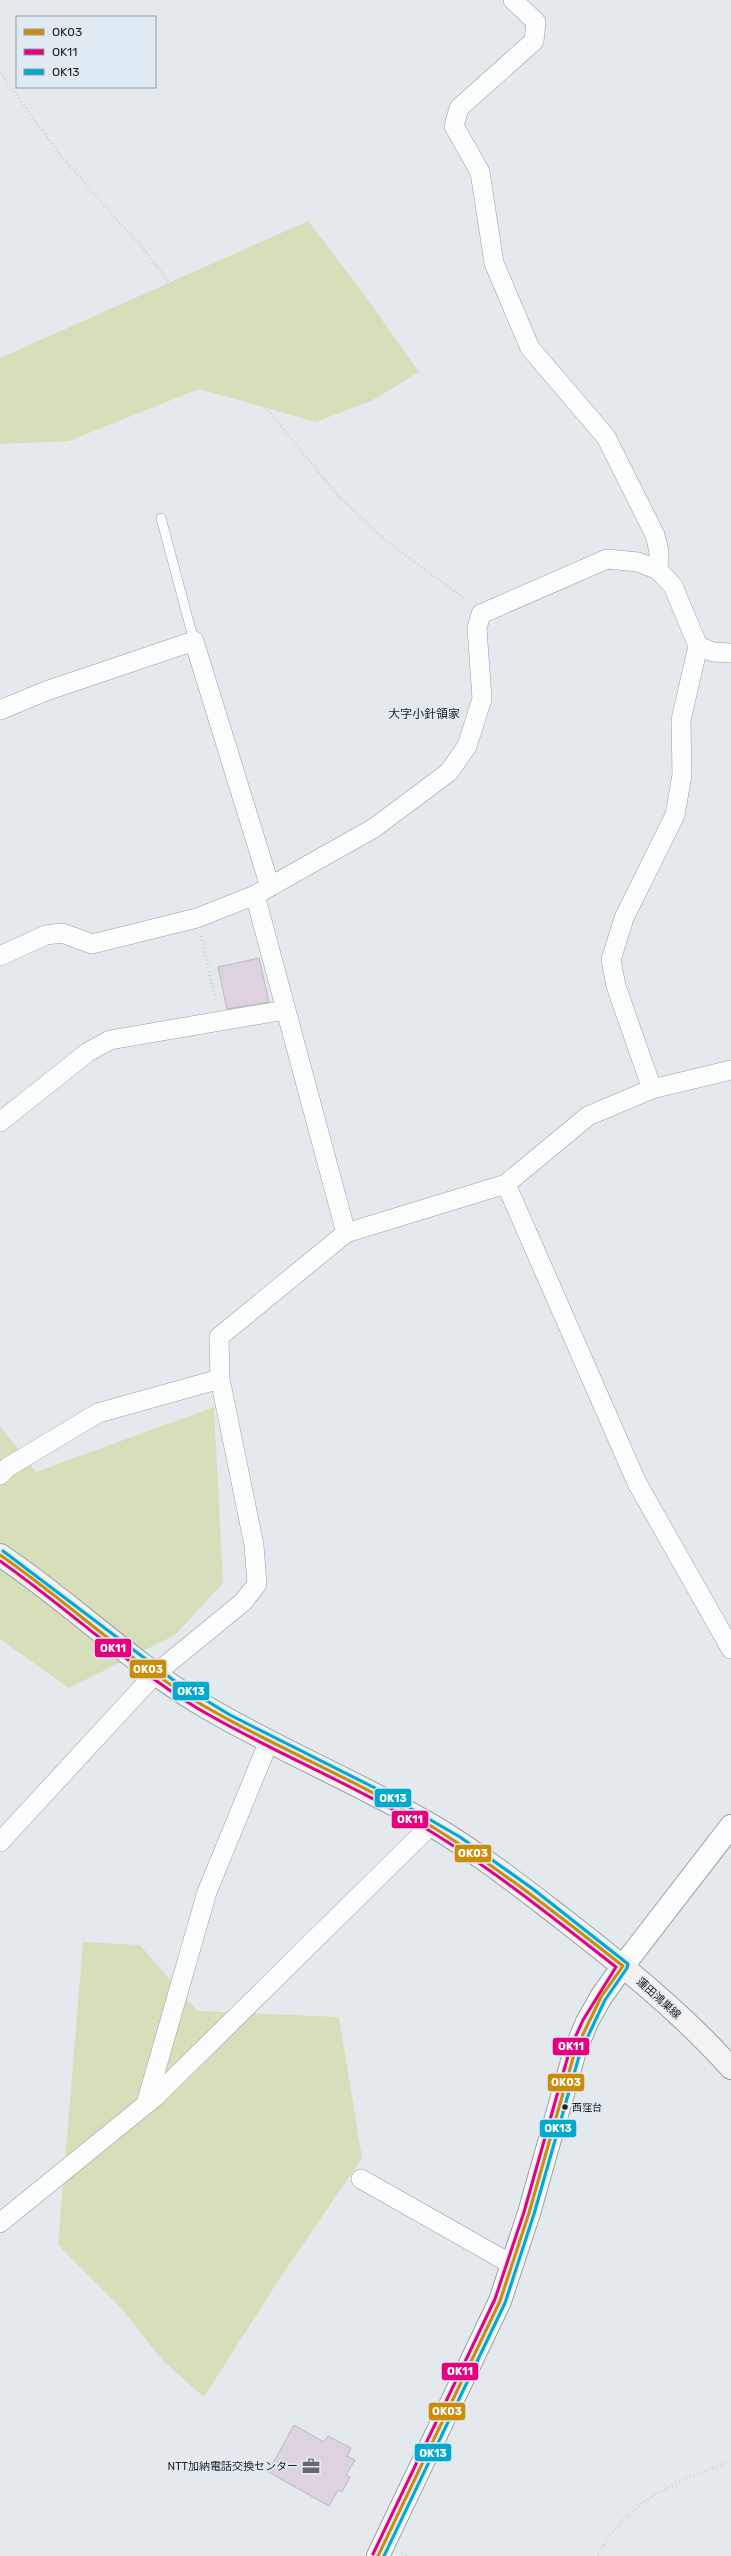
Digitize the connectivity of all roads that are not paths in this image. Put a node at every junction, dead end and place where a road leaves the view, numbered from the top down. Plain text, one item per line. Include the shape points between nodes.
1 (513, 0) edge
2 (161, 518) dead end
3 (658, 570) junction
4 (194, 641) junction
5 (698, 646) junction
6 (731, 653) edge
7 (0, 710) edge
8 (262, 891) junction
9 (0, 956) edge
10 (286, 1010) junction
11 (731, 1070) edge
12 (652, 1089) junction
13 (0, 1122) edge
14 (506, 1184) junction
15 (346, 1233) junction
16 (220, 1379) junction
17 (0, 1475) edge
18 (0, 1555) edge
19 (731, 1649) edge
20 (154, 1674) junction
21 (269, 1741) junction
22 (431, 1825) junction
23 (731, 1826) edge
24 (0, 1842) edge
25 (623, 1966) junction
26 (731, 2068) edge
27 (146, 2104) junction
28 (361, 2179) dead end
29 (0, 2223) edge
30 (513, 2264) junction
31 (378, 2556) edge

1 - 3 street via 536,22 534,41 459,108 454,126 480,172 494,262 530,348 606,437 655,535 659,551
2 - 4 lane
3 - 5 street via 673,586
3 - 8 street via 638,562 607,559 481,614 477,628 482,699 467,746 449,772 374,828
4 - 7 street via 46,690
4 - 8 street
5 - 6 street via 713,652
5 - 12 street via 681,720 682,775 675,815 624,918 611,960 616,986
8 - 9 street via 197,918 92,944 62,933 46,935
8 - 10 street
10 - 13 street via 110,1040 88,1052
10 - 15 street
11 - 12 street
12 - 14 street via 588,1116
14 - 15 street
14 - 19 street via 637,1483
15 - 16 street via 219,1337
16 - 17 street via 98,1413 8,1467
16 - 20 street via 254,1545 257,1584 243,1602
18 - 20 main road, 蓮田鴻巣線 via 35,1578
20 - 21 main road, 蓮田鴻巣線
20 - 24 street
21 - 22 main road, 蓮田鴻巣線
21 - 27 street via 207,1892
22 - 25 main road, 蓮田鴻巣線 via 517,1884
22 - 27 street
23 - 25 street
25 - 26 main road, 蓮田鴻巣線 via 705,2040
25 - 30 street via 586,2022 575,2051
27 - 29 street
28 - 30 street
30 - 31 street via 484,2335

